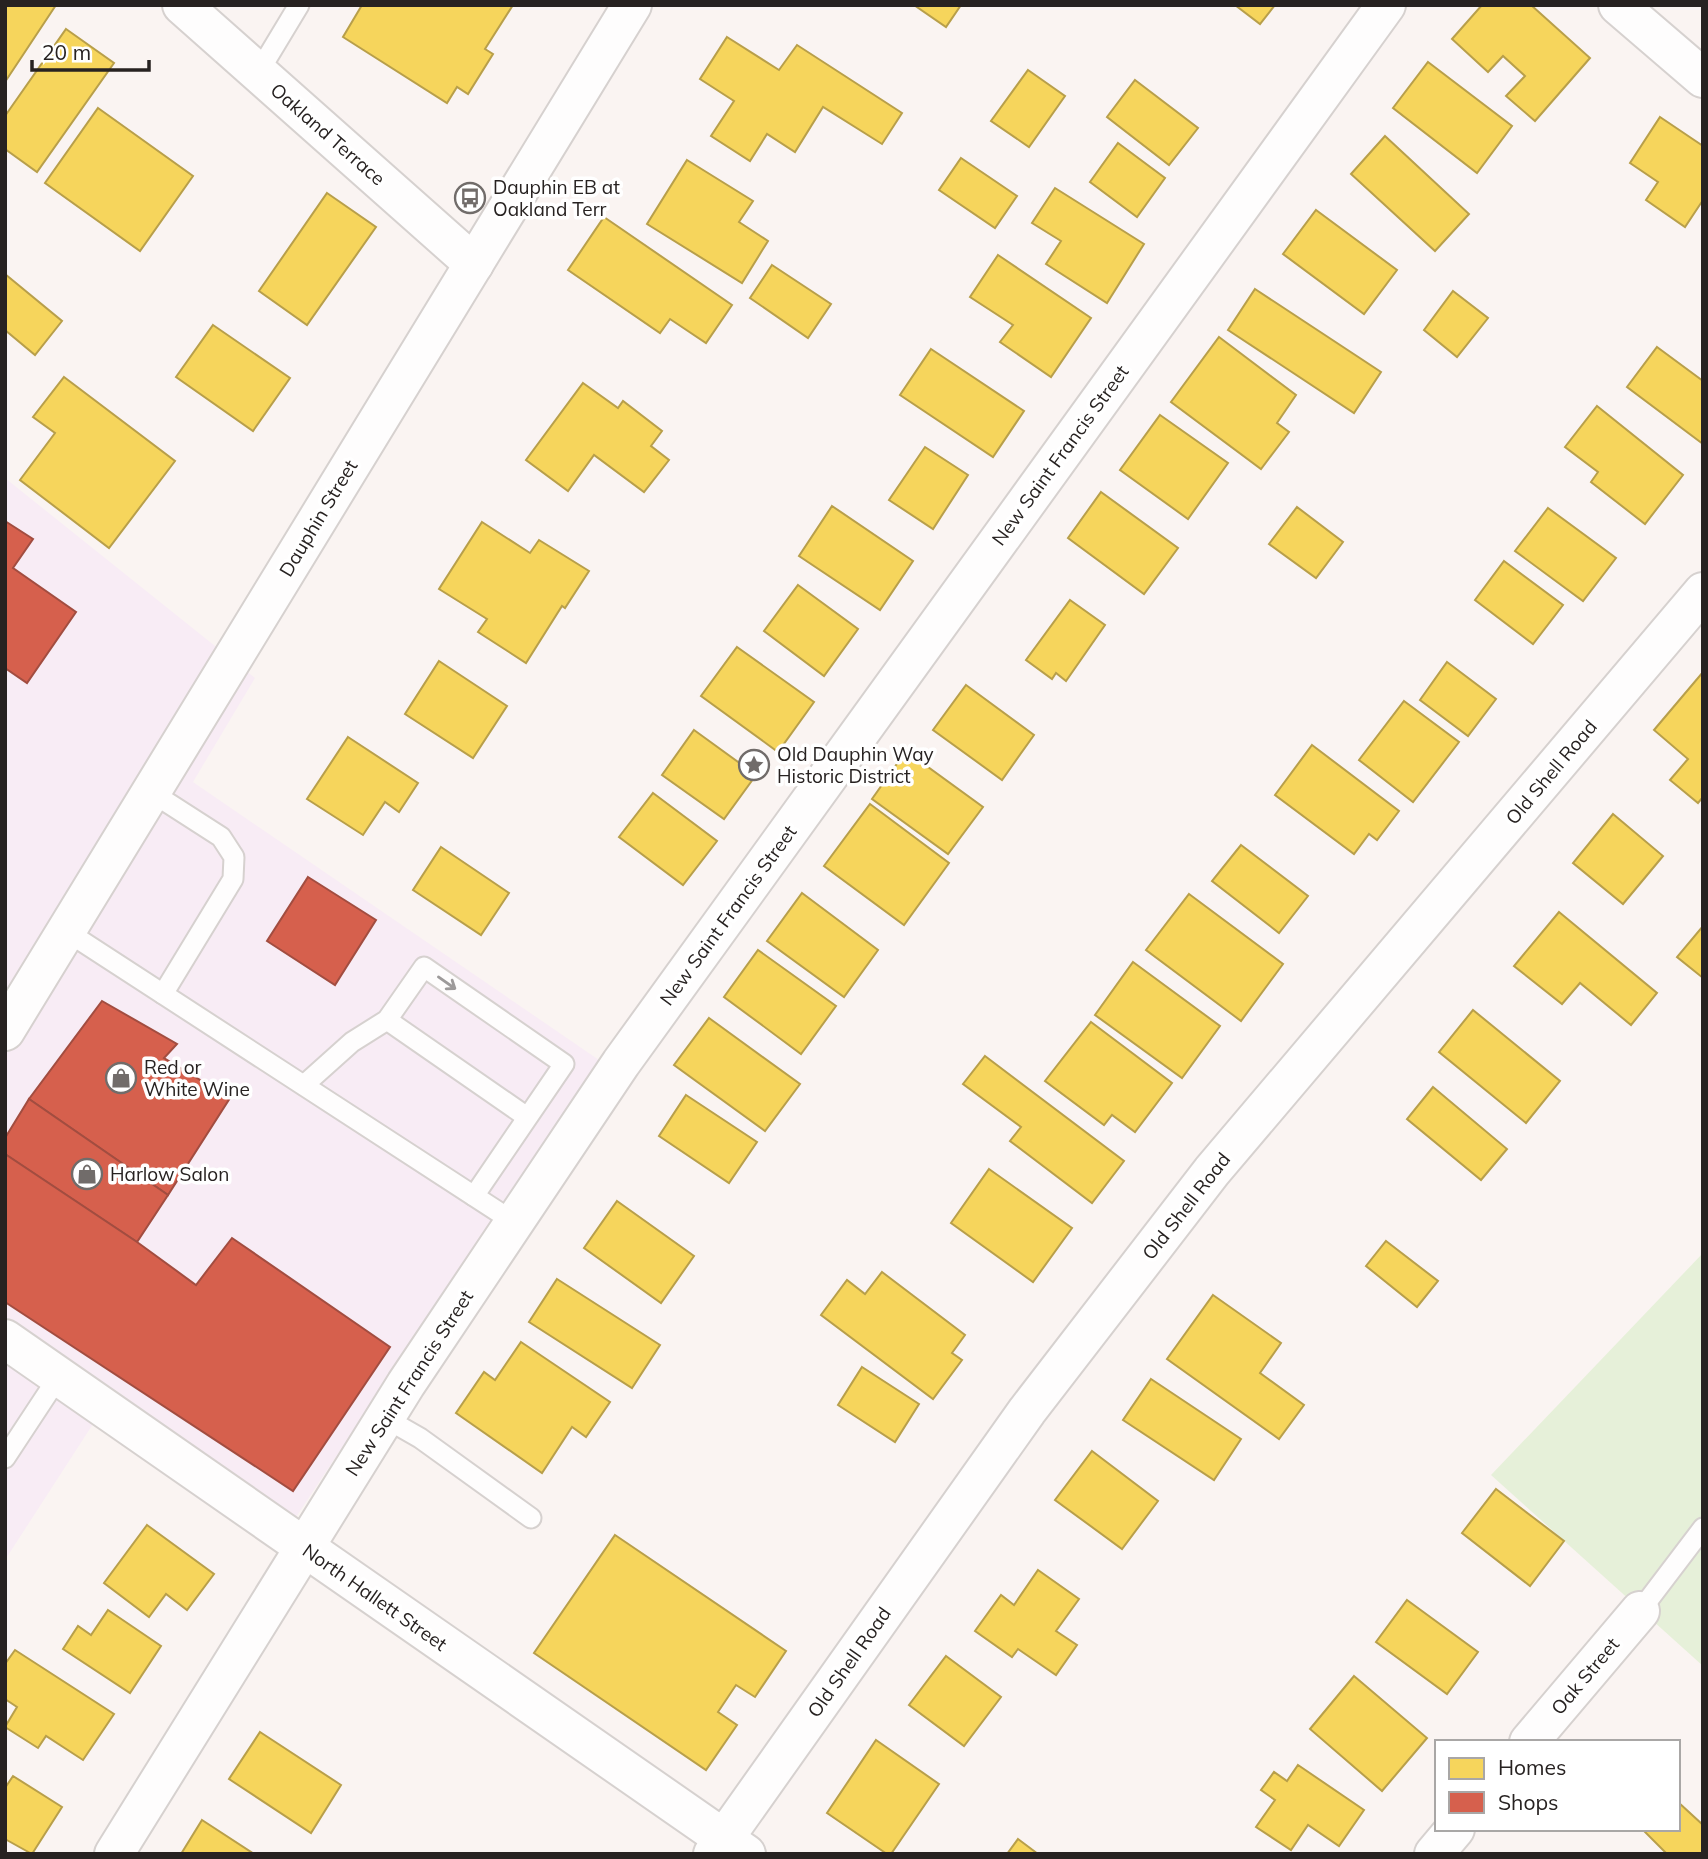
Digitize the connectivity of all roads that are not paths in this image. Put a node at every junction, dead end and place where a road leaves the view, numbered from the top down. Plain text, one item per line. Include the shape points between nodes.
1 (181, 5) edge
2 (299, 5) edge
3 (632, 5) edge
4 (1618, 5) edge
5 (1381, 7) edge
6 (258, 73) junction
7 (1703, 78) edge
8 (474, 264) junction
9 (1703, 592) edge
10 (151, 792) junction
11 (66, 931) junction
12 (163, 994) junction
13 (387, 1020) junction
14 (5, 1031) edge
15 (304, 1085) junction
16 (527, 1117) junction
17 (474, 1196) junction
18 (514, 1223) junction
19 (5, 1339) edge
20 (59, 1376) junction
21 (385, 1418) junction
22 (5, 1458) edge
23 (531, 1518) dead end
24 (1703, 1528) edge
25 (303, 1547) junction
26 (1640, 1611) joint
27 (1531, 1740) edge
28 (1453, 1831) edge
29 (727, 1849) edge
30 (114, 1854) edge
31 (1434, 1854) edge

1 - 6 street, Oakland Terrace
2 - 6 lane
3 - 8 street, Dauphin Street
4 - 7 street
5 - 18 street, New Saint Francis Street via 621,1063
6 - 8 street, Oakland Terrace
8 - 10 street, Dauphin Street
9 - 29 street, Old Shell Road via 1212,1171 1027,1411
10 - 11 street, Dauphin Street
10 - 12 lane via 221,837 234,858 233,879
11 - 12 lane
11 - 14 street, Dauphin Street
12 - 15 lane
13 - 15 lane via 352,1042
13 - 16 lane
13 -> 16 lane via 424,967 564,1064
15 - 17 lane
16 - 17 lane
17 - 18 lane
18 - 21 street, New Saint Francis Street
19 - 20 street, North Hallett Street
20 - 22 lane
20 - 25 street, North Hallett Street
21 - 23 lane
21 - 25 street, New Saint Francis Street
24 - 26 lane
25 - 29 street, North Hallett Street
25 - 30 street, New Saint Francis Street
26 - 27 street, Oak Street
28 - 31 street

